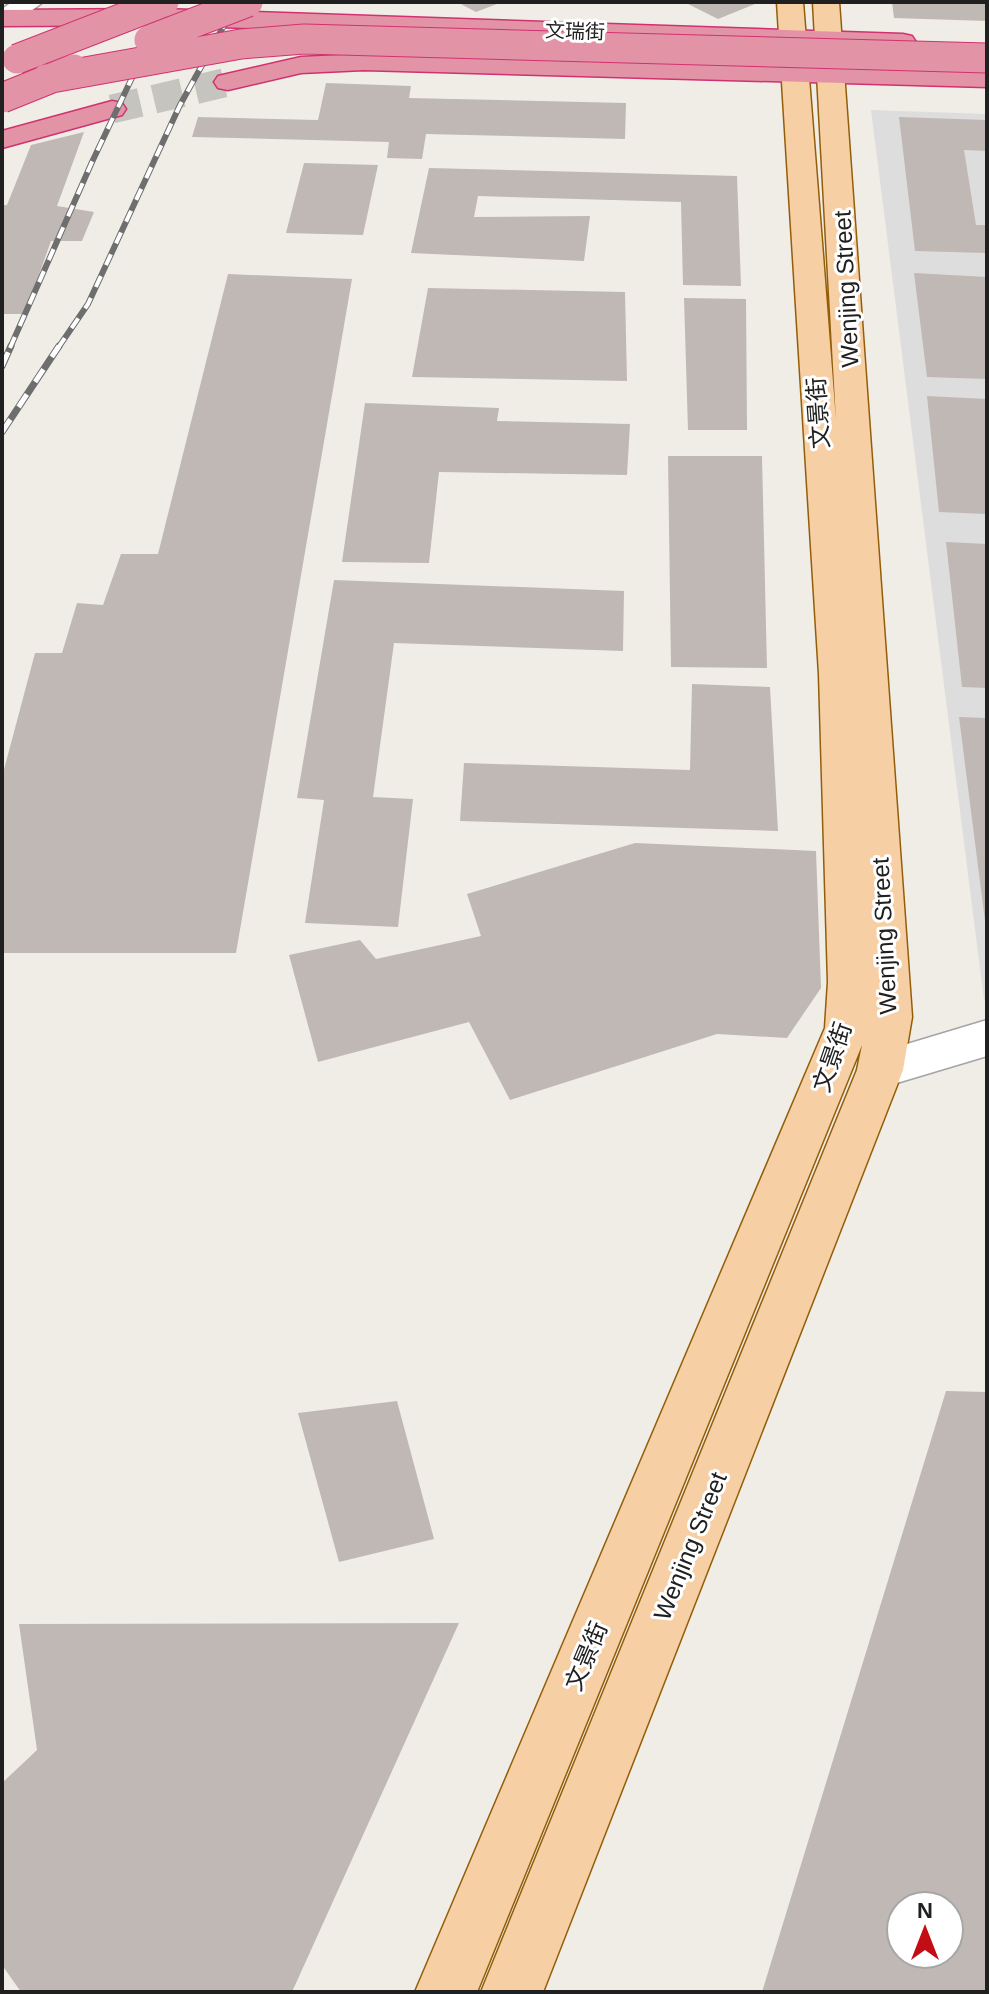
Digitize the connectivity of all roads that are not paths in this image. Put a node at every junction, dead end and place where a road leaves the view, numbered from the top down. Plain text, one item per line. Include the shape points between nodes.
1 (88, 2) edge
2 (247, 2) edge
3 (387, 2) edge
4 (159, 7) edge
5 (38, 10) edge
6 (334, 23) junction
7 (3, 25) edge
8 (811, 38) edge
9 (987, 46) edge
10 (987, 58) edge
11 (2, 65) edge
12 (46, 79) junction
13 (987, 79) edge
14 (228, 82) tunnel mouth
15 (2, 98) edge
16 (112, 109) tunnel mouth
17 (2, 140) edge
18 (987, 1038) edge
19 (880, 1070) junction
20 (446, 1992) edge
21 (512, 1992) edge

1 - 5 highway
2 - 12 highway, bridge
3 - 6 highway
4 - 5 highway
4 - 6 highway, 文瑞街
4 - 7 highway
4 - 11 highway, bridge
5 - 7 highway
6 - 8 highway, 文瑞街
8 - 9 highway, 文瑞街
8 - 13 highway, 文瑞街
8 - 14 highway, 文瑞街 via 301,65
8 - 19 main road, Wenjing Street via 890,1017
8 - 20 main road, 文景街 via 850,982 847,1028
10 - 12 highway, bridge via 304,39 227,46
12 - 15 highway, bridge
16 - 17 highway
18 - 19 street
19 - 21 main road, Wenjing Street

